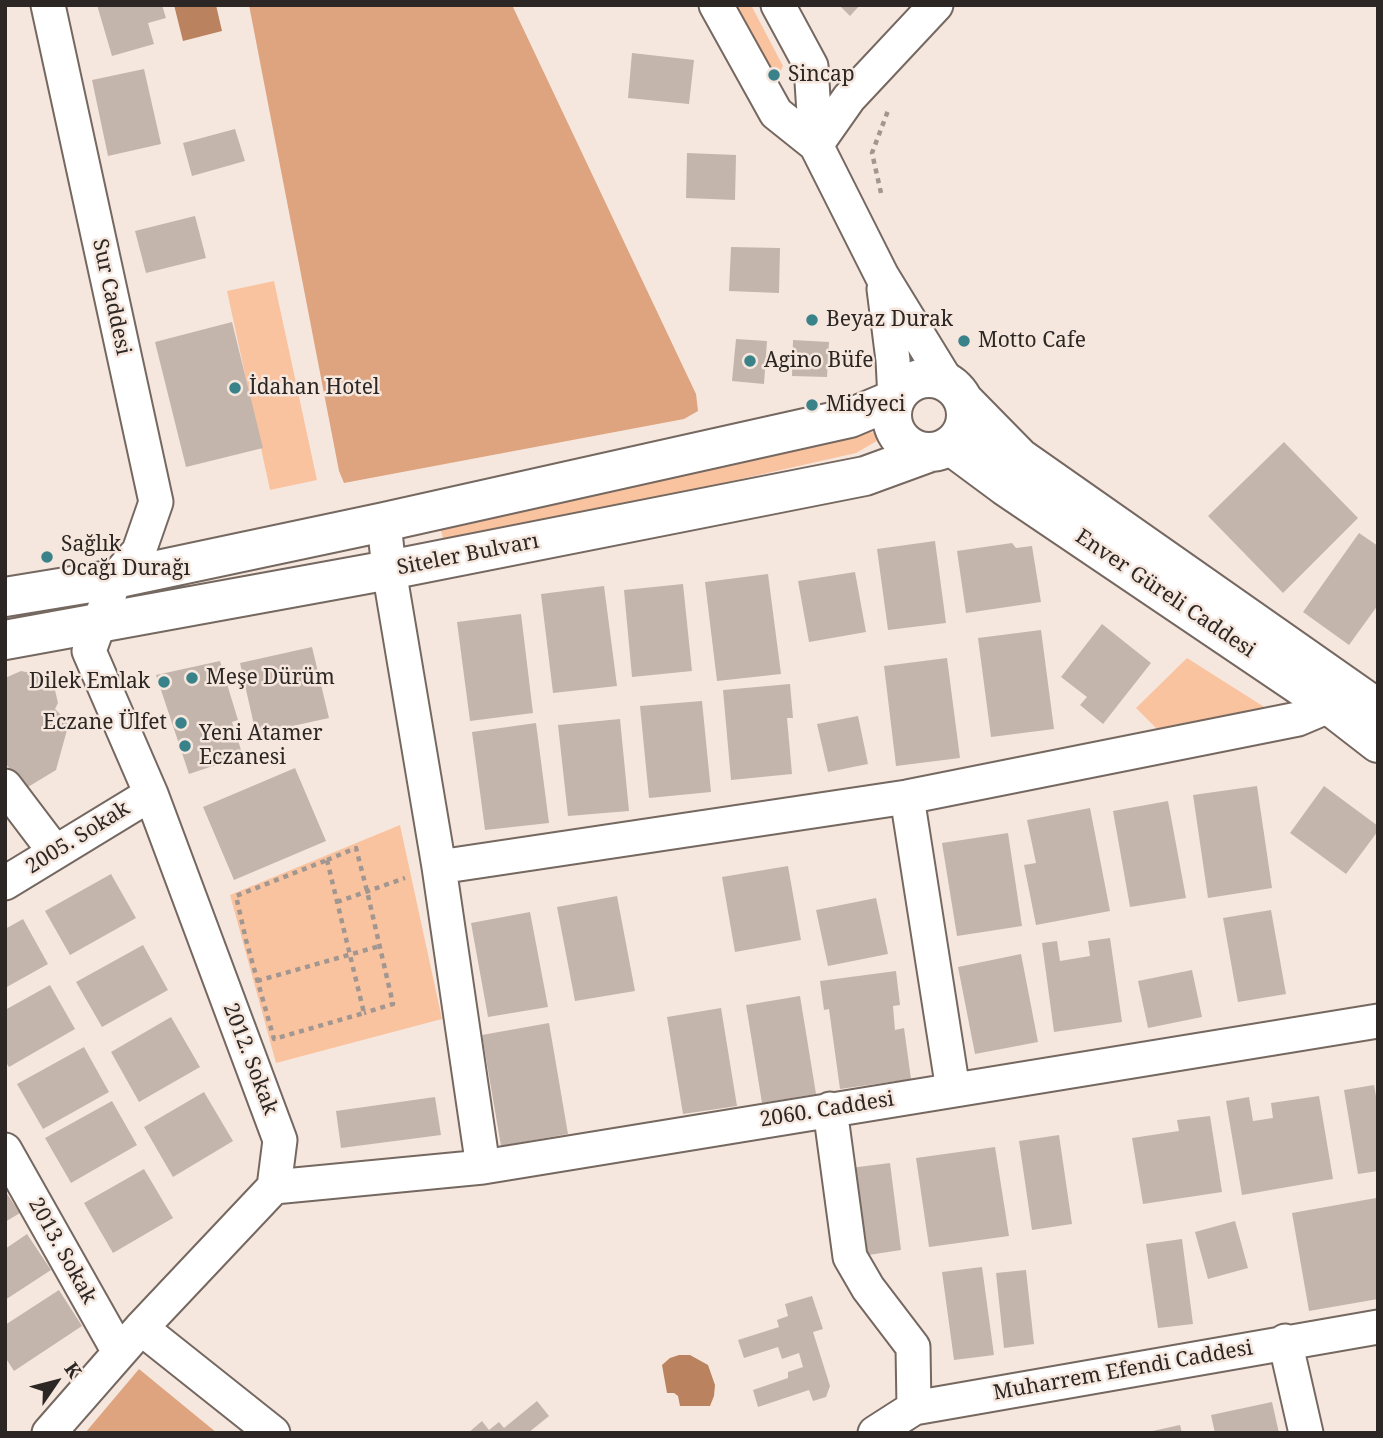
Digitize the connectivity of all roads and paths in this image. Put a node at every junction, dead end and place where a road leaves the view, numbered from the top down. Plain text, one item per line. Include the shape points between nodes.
1 (48, 5) edge
2 (716, 5) edge
3 (778, 5) edge
4 (936, 5) edge
5 (890, 104) dead end
6 (816, 145) junction
7 (883, 202) dead end
8 (882, 276) junction
9 (956, 392) junction
10 (895, 399) junction
11 (939, 450) junction
12 (384, 522) junction
13 (389, 570) junction
14 (115, 579) junction
15 (5, 597) edge
16 (100, 624) junction
17 (5, 640) edge
18 (1355, 703) edge
19 (1378, 743) edge
20 (5, 786) edge
21 (151, 794) junction
22 (907, 797) junction
23 (55, 852) junction
24 (327, 860) junction
25 (439, 867) junction
26 (5, 883) edge
27 (367, 891) junction
28 (337, 902) junction
29 (380, 946) junction
30 (349, 954) junction
31 (257, 981) junction
32 (364, 1013) junction
33 (1378, 1021) edge
34 (953, 1090) junction
35 (830, 1109) junction
36 (5, 1150) edge
37 (483, 1167) junction
38 (274, 1187) junction
39 (1378, 1327) edge
40 (130, 1340) junction
41 (1285, 1341) junction
42 (914, 1408) junction
43 (48, 1433) edge
44 (274, 1433) edge
45 (875, 1433) edge
46 (1306, 1433) edge

1 - 14 street, Sur Caddesi via 156,502 139,551
2 - 6 street via 776,113
3 - 6 street via 811,66
4 - 6 street via 849,98
5 - 7 path via 872,153
6 - 8 street
8 - 9 street
8 - 10 street
9 - 10 main road via 936,378 923,378 902,389
9 - 11 main road via 967,414 965,426 960,437
9 - 18 main road, Enver Güreli Caddesi via 1020,458
10 - 11 main road via 892,424 897,435 915,451
10 - 12 main road via 850,418
11 - 13 main road, Siteler Bulvarı via 865,476
11 - 18 main road, Enver Güreli Caddesi via 1005,486
12 - 13 street
12 - 14 main road
13 - 16 main road, Siteler Bulvarı
13 - 25 street
14 - 15 main road
14 - 16 street, 2012. Sokak
16 - 17 main road, Siteler Bulvarı
16 - 21 street, 2012. Sokak via 89,651
18 - 19 main road, Enver Güreli Caddesi
18 - 22 street via 1298,719
20 - 23 street
21 - 23 street, 2005. Sokak
21 - 38 street, 2012. Sokak via 280,1140
22 - 25 street
22 - 34 street
23 - 26 street, 2005. Sokak
24 - 27 path via 356,848
24 - 28 path
24 - 31 path via 236,896
25 - 27 path
25 - 37 street
27 - 28 path
27 - 29 path
28 - 30 path
29 - 30 path
29 - 32 path via 393,1004
30 - 31 path
30 - 32 path
31 - 32 path via 274,1039
33 - 34 street, 2060. Caddesi
34 - 35 street, 2060. Caddesi
35 - 37 street, 2060. Caddesi
35 - 42 street via 850,1257 913,1347
36 - 40 street, 2013. Sokak
37 - 38 street, 2060. Caddesi
38 - 40 street
39 - 41 street, Muharrem Efendi Caddesi
40 - 43 street
40 - 44 street
41 - 42 street, Muharrem Efendi Caddesi
41 - 46 street
42 - 45 street, Muharrem Efendi Caddesi

